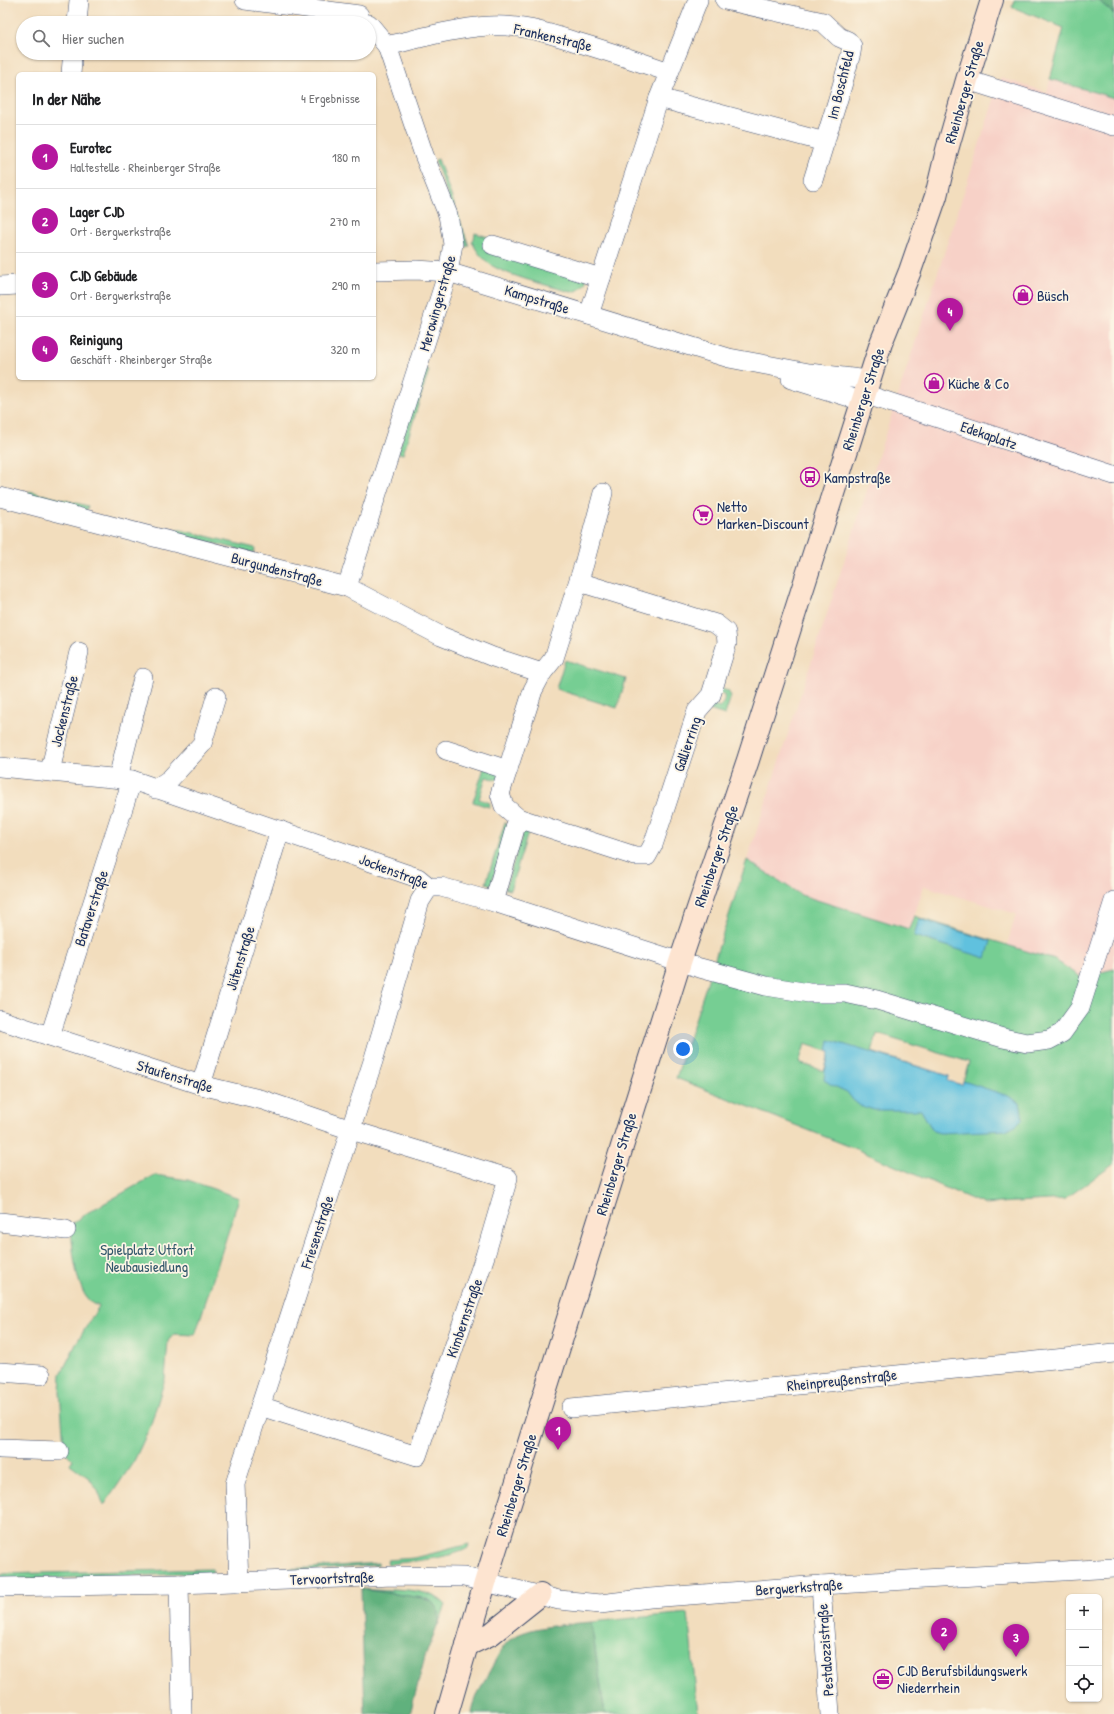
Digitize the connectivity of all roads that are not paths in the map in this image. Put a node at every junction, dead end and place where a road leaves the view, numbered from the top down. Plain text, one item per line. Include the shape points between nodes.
1 (79, 0) edge
2 (246, 0) edge
3 (698, 0) edge
4 (725, 0) edge
5 (992, 0) edge
6 (78, 16) edge
7 (363, 16) edge
8 (376, 32) edge
9 (387, 46) junction
10 (669, 72) junction
11 (967, 80) junction
12 (660, 98) junction
13 (1114, 126) edge
14 (825, 142) junction
15 (814, 180) dead end
16 (494, 245) dead end
17 (376, 271) edge
18 (448, 272) junction
19 (601, 278) junction
20 (16, 285) edge
21 (0, 286) edge
22 (588, 314) junction
23 (865, 392) junction
24 (1114, 475) edge
25 (603, 493) dead end
26 (0, 497) edge
27 (579, 582) junction
28 (347, 587) junction
29 (79, 652) dead end
30 (542, 673) junction
31 (143, 678) dead end
32 (216, 697) dead end
33 (446, 750) dead end
34 (0, 767) edge
35 (508, 770) junction
36 (50, 771) junction
37 (125, 779) junction
38 (156, 789) junction
39 (518, 818) junction
40 (280, 830) junction
41 (429, 887) junction
42 (1114, 901) edge
43 (494, 902) junction
44 (680, 962) junction
45 (0, 1020) edge
46 (50, 1036) junction
47 (201, 1085) junction
48 (351, 1130) junction
49 (0, 1222) edge
50 (66, 1230) dead end
51 (1114, 1353) edge
52 (0, 1372) edge
53 (41, 1375) dead end
54 (260, 1406) junction
55 (571, 1408) dead end
56 (0, 1449) edge
57 (59, 1451) dead end
58 (1114, 1568) edge
59 (239, 1582) junction
60 (486, 1583) junction
61 (178, 1584) junction
62 (821, 1585) junction
63 (0, 1587) edge
64 (540, 1595) junction
65 (467, 1645) junction
66 (182, 1714) edge
67 (446, 1714) edge
68 (830, 1714) edge

1 - 6 street
2 - 7 street
3 - 10 street
4 - 14 street, Im Boschfeld via 823,22 852,46
5 - 11 main road, Rheinberger Straße
8 - 9 street, Merowingerstraße
9 - 10 street, Frankenstraße via 453,31 511,26 568,39
9 - 18 street, Merowingerstraße via 424,155 448,215 453,244
10 - 12 street
11 - 13 street
11 - 23 main road, Rheinberger Straße via 929,220 881,343
12 - 14 street
12 - 19 street
14 - 15 street, Im Boschfeld
16 - 19 street
17 - 18 street, Kampstraße
18 - 22 street, Kampstraße
18 - 28 street, Merowingerstraße
19 - 22 street
20 - 21 street
22 - 23 street, Kampstraße via 743,361 784,377
23 - 24 street, Edekaplatz
23 - 44 main road, Rheinberger Straße via 748,760
25 - 27 street, Gallierring
26 - 28 street, Burgundenstraße
27 - 30 street, Gallierring via 554,658
27 - 39 street, Gallierring via 716,624 726,632 727,643 711,695 697,711 653,845 646,856 635,856
28 - 30 street, Burgundenstraße via 441,636
29 - 36 street, Jockenstraße
30 - 35 street, Gallierring via 532,690
31 - 37 street
32 - 38 street via 202,744 170,779
33 - 35 street
34 - 36 street, Jockenstraße
35 - 39 street, Gallierring via 500,794 504,806
36 - 37 street, Jockenstraße
37 - 38 street, Jockenstraße
37 - 46 street, Bataverstraße
38 - 40 street, Jockenstraße
39 - 43 street
40 - 41 street, Jockenstraße via 418,878
40 - 47 street, Jütenstraße
41 - 43 street, Jockenstraße via 440,887
41 - 48 street, Friesenstraße via 420,901
42 - 44 street, Jockenstraße via 1080,1008 1062,1033 1049,1040 1027,1043 1003,1038 877,1000 845,993 809,993 766,986
43 - 44 street, Jockenstraße
44 - 60 main road, Rheinberger Straße
45 - 46 street, Staufenstraße
46 - 47 street, Staufenstraße
47 - 48 street, Staufenstraße via 263,1100
48 - 54 street, Friesenstraße
48 - 54 street, Kimbernstraße via 508,1178 485,1256 417,1456
49 - 50 street
51 - 55 street, Rheinpreußenstraße
52 - 53 street
54 - 59 street, Friesenstraße via 234,1484
56 - 57 street
58 - 62 street, Bergwerkstraße
59 - 60 street, Tervoortstraße via 394,1576 464,1577
59 - 61 street, Tervoortstraße
60 - 64 street, Bergwerkstraße
60 - 65 main road, Rheinberger Straße
61 - 63 street, Tervoortstraße
61 - 66 street
62 - 64 street, Bergwerkstraße via 600,1604 559,1600
62 - 68 street, Pestalozzistraße
64 - 65 main road via 491,1634
65 - 67 main road, Rheinberger Straße

